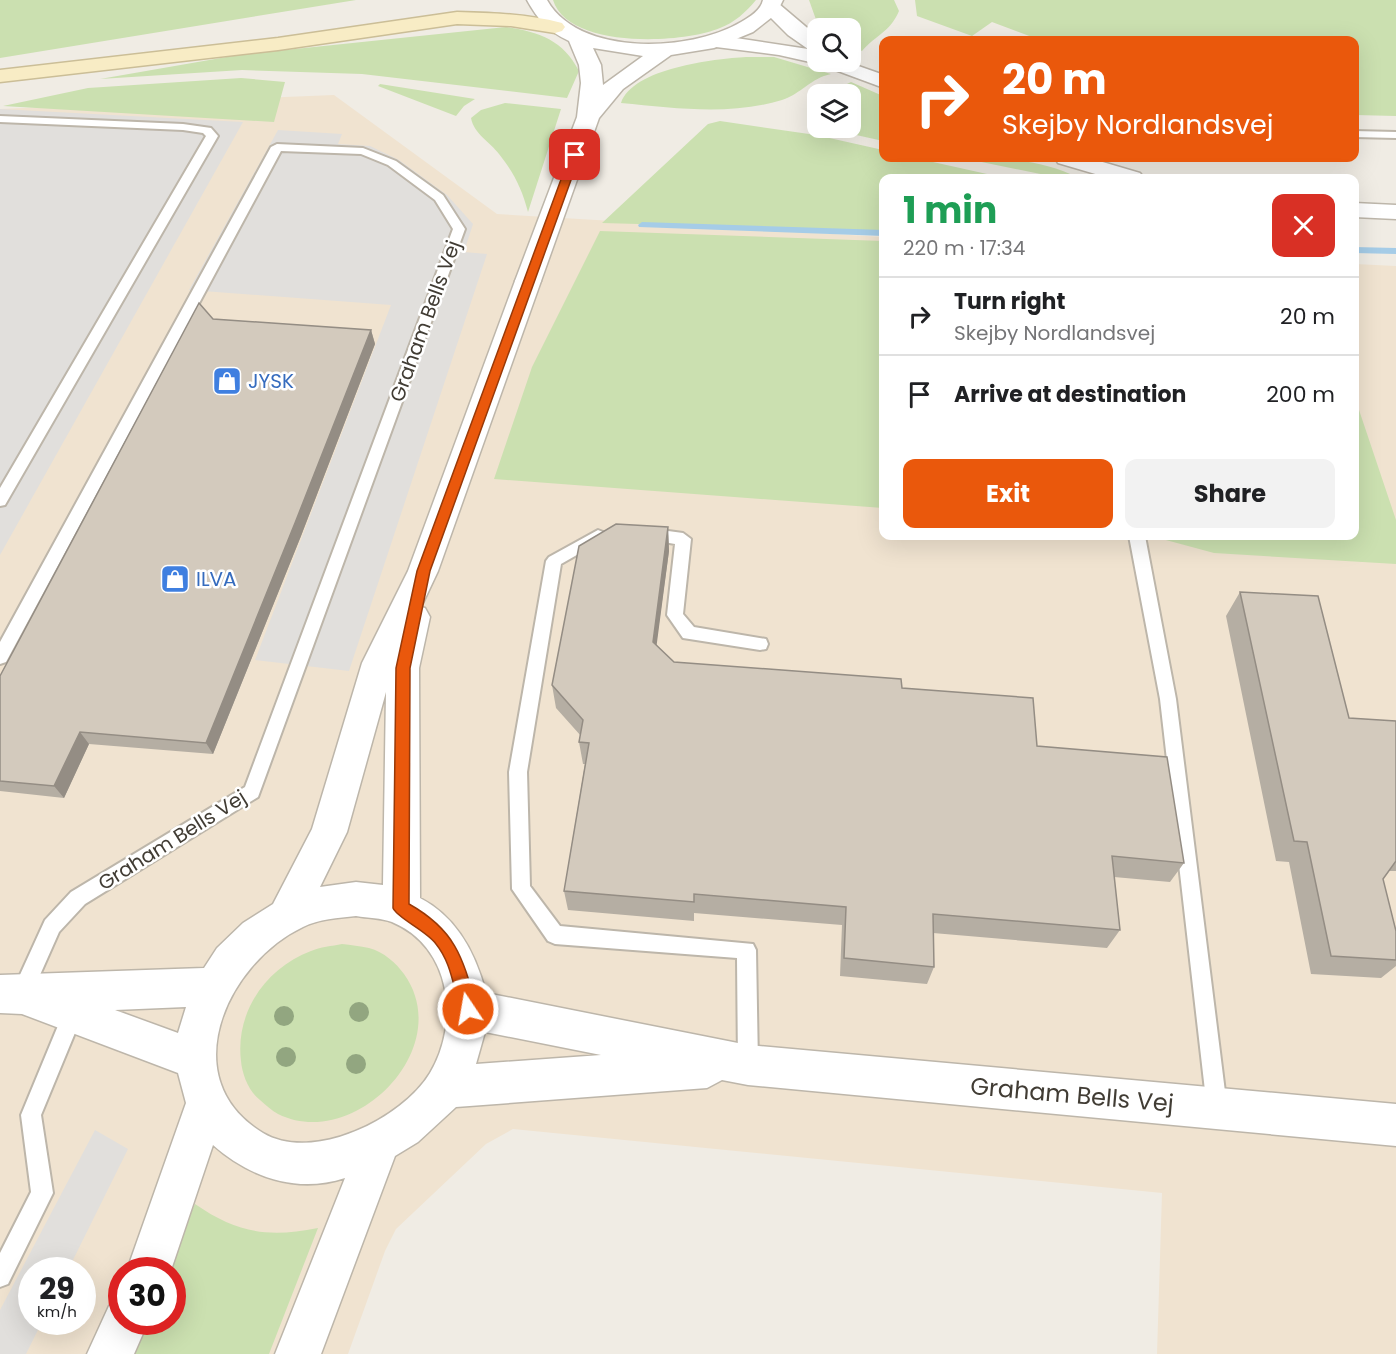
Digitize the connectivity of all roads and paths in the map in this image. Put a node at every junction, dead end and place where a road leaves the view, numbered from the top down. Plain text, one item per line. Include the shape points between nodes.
1 (455, 0) edge
2 (537, 0) edge
3 (773, 4) edge
4 (400, 6) dead end
5 (555, 27) junction
6 (577, 36) junction
7 (147, 39) dead end
8 (807, 39) edge
9 (716, 41) junction
10 (665, 50) junction
11 (11, 55) dead end
12 (807, 56) edge
13 (861, 71) edge
14 (0, 76) edge
15 (879, 80) edge
16 (588, 117) junction
17 (0, 119) edge
18 (1359, 134) edge
19 (1396, 135) edge
20 (1079, 162) edge
21 (1119, 174) edge
22 (1359, 210) edge
23 (1396, 212) edge
24 (0, 501) edge
25 (610, 529) edge
26 (631, 532) edge
27 (1138, 540) edge
28 (423, 571) junction
29 (760, 645) dead end
30 (0, 657) edge
31 (401, 908) junction
32 (286, 916) junction
33 (212, 987) junction
34 (10, 994) edge
35 (76, 1004) junction
36 (468, 1009) junction
37 (195, 1059) junction
38 (748, 1065) junction
39 (445, 1087) junction
40 (206, 1104) junction
41 (1217, 1109) junction
42 (1396, 1125) edge
43 (379, 1144) junction
44 (153, 1257) edge
45 (0, 1275) edge
46 (119, 1335) edge
47 (110, 1354) edge
48 (298, 1354) edge

1 - 4 main road
2 - 5 street via 540,11
3 - 8 street
3 - 9 street via 751,26
5 - 6 street
5 - 14 main road via 457,18 278,44
6 - 10 street via 610,46
6 - 16 street via 590,65
7 - 11 main road
9 - 10 street
9 - 12 street
10 - 16 street via 615,84
13 - 15 street
16 - 28 street
17 - 24 lane via 183,127 207,130 212,136
18 - 19 lane
20 - 21 street
22 - 23 street
25 - 38 lane via 554,561 518,772 520,889 555,934 746,950
26 - 29 lane via 682,539 675,615 689,633
27 - 41 lane via 1168,699
28 - 31 street via 403,668
28 - 32 street via 378,663 329,832
30 - 34 lane, Graham Bells Vej via 277,147 363,151 392,163 439,198 459,230 252,792 78,898 52,926
31 - 32 street via 356,899 333,901
31 - 36 street via 441,937 454,958
32 - 33 street via 244,945
33 - 35 street, Graham Bells Vej
33 - 37 street via 199,1022
34 - 35 street, Graham Bells Vej
35 - 37 street, Graham Bells Vej
35 - 45 lane via 32,1115 42,1192
36 - 38 street, Graham Bells Vej
36 - 39 street via 462,1046
37 - 40 street
38 - 39 street, Graham Bells Vej
38 - 41 street, Graham Bells Vej
39 - 43 street via 404,1128
40 - 43 street via 235,1140 278,1160 329,1162
40 - 44 street
41 - 42 street, Graham Bells Vej
43 - 48 street
46 - 47 street

